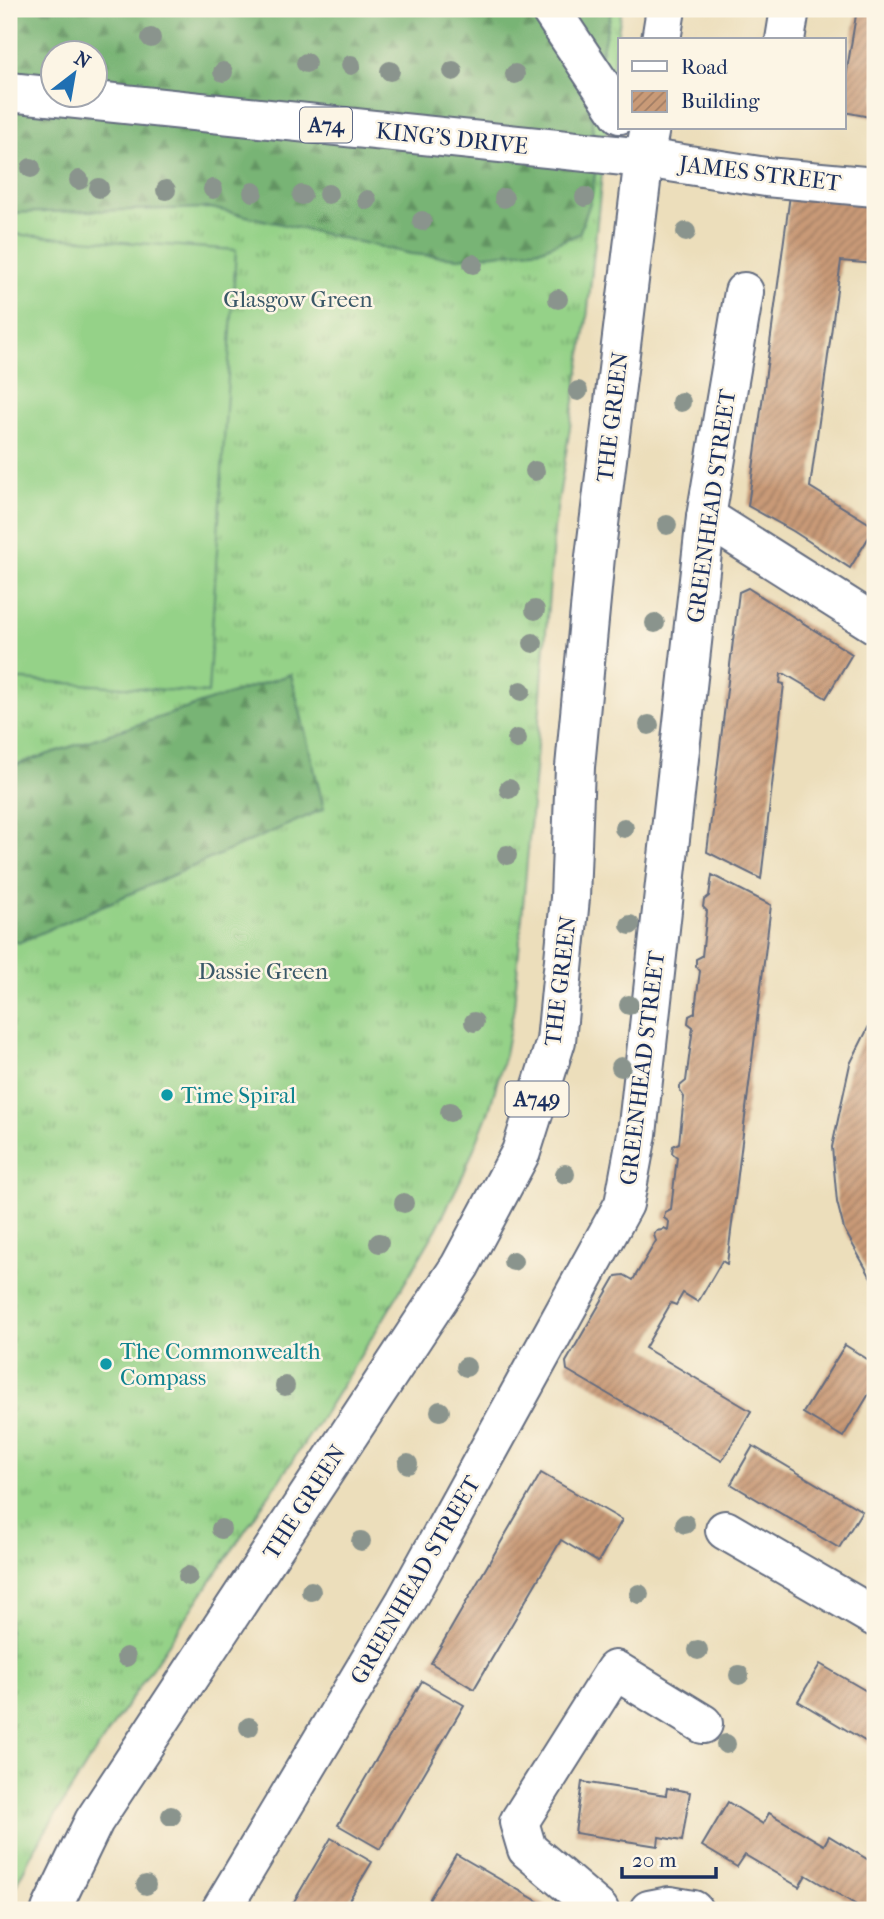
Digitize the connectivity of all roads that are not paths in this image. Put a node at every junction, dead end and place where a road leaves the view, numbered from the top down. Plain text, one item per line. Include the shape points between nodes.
1 (550, 9) edge
2 (666, 9) edge
3 (790, 9) edge
4 (662, 38) edge
5 (785, 38) edge
6 (9, 92) edge
7 (618, 103) edge
8 (640, 133) edge
9 (875, 187) edge
10 (744, 292) dead end
11 (706, 517) junction
12 (875, 624) edge
13 (725, 1530) dead end
14 (870, 1603) edge
15 (704, 1724) dead end
16 (51, 1910) edge
17 (221, 1910) edge
18 (599, 1910) edge
19 (649, 1910) edge
20 (693, 1910) edge

1 - 7 main road
2 - 4 main road
3 - 5 main road
6 - 8 main road, KING'S DRIVE / A74
8 - 9 main road, JAMES STREET via 766,177
8 - 16 main road, THE GREEN / A749 via 575,767 556,1041 521,1152 460,1266 94,1821
10 - 11 main road, GREENHEAD STREET
11 - 12 main road
11 - 17 main road, GREENHEAD STREET via 637,1134 624,1204 405,1602
13 - 14 main road
15 - 18 main road via 615,1670 519,1822 527,1849
19 - 20 main road via 670,1906

